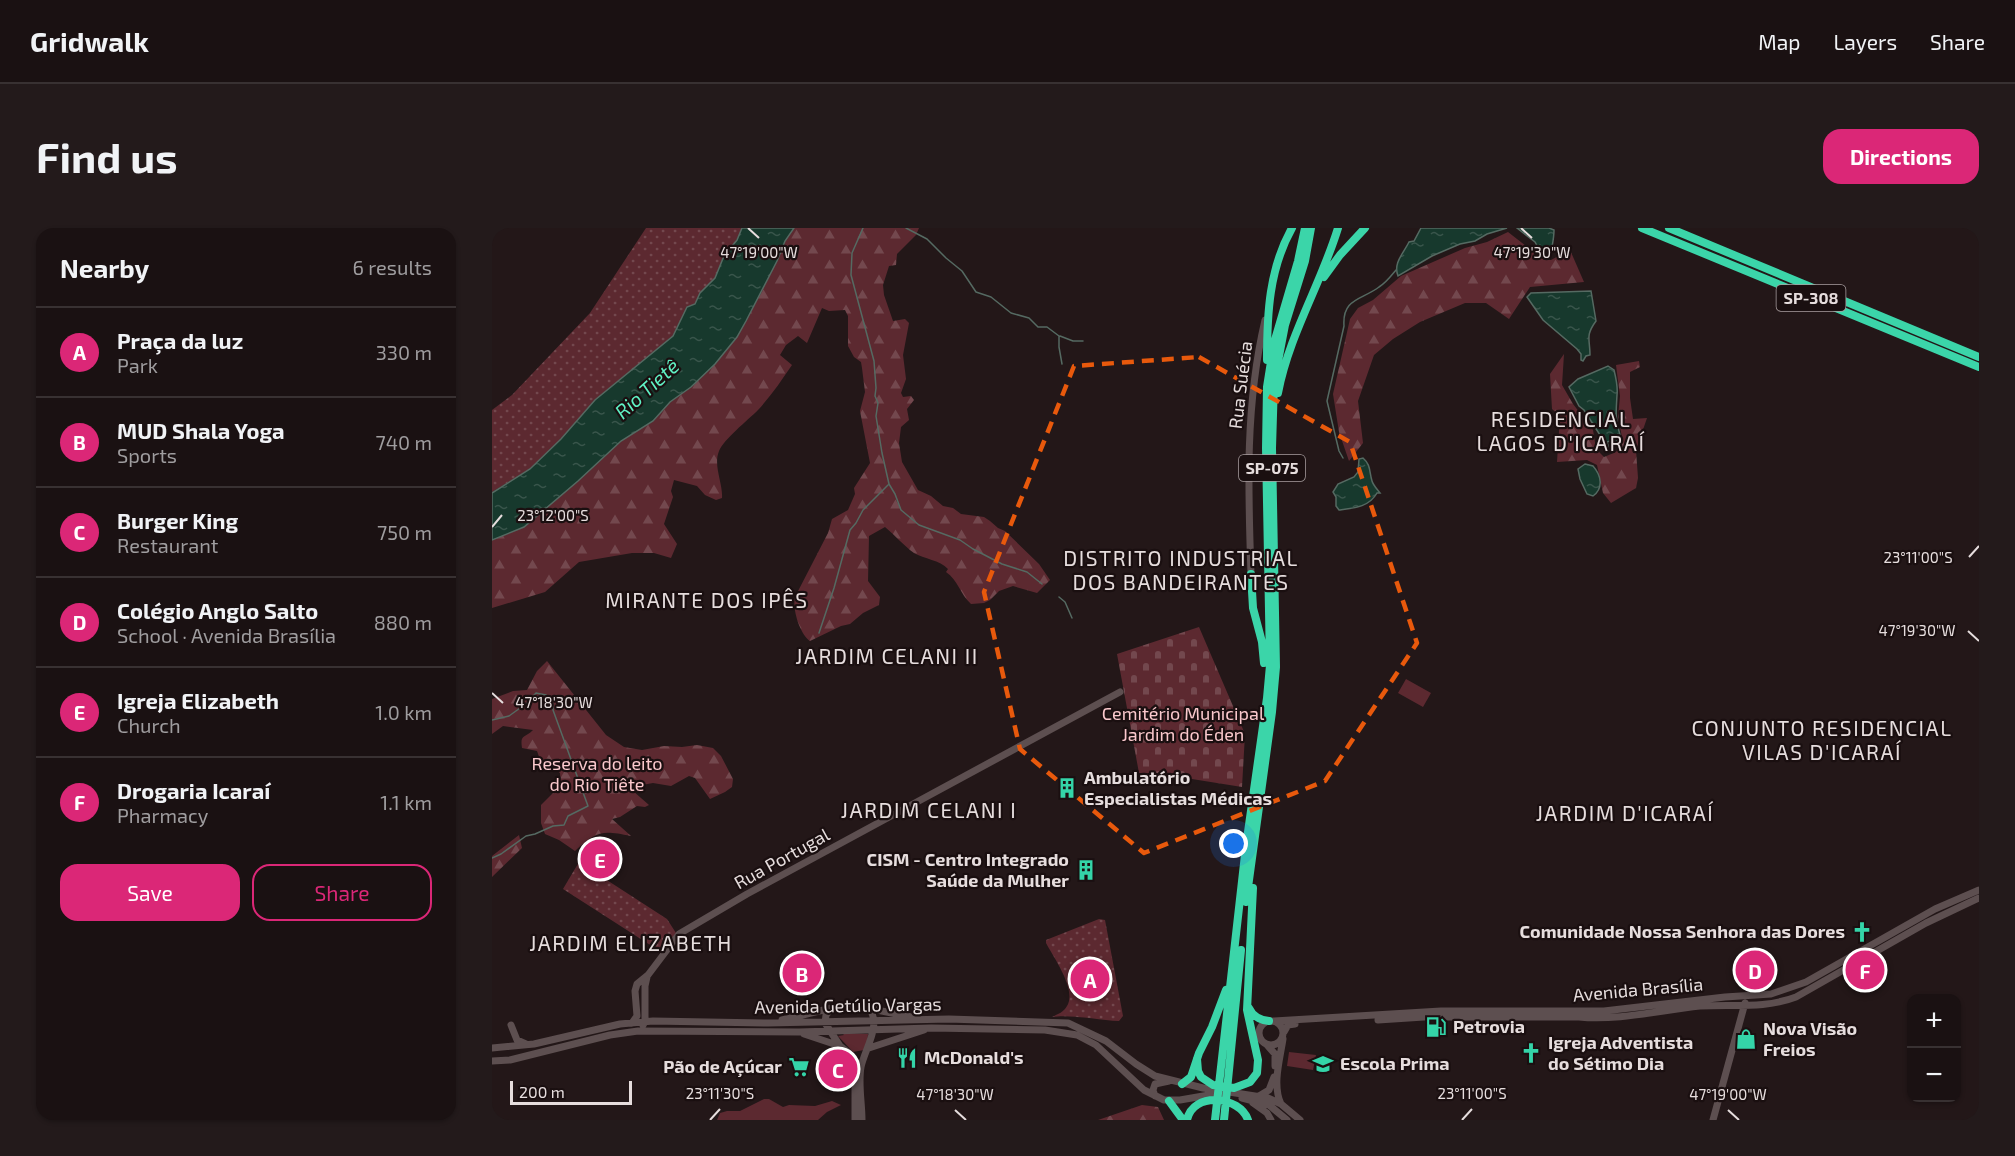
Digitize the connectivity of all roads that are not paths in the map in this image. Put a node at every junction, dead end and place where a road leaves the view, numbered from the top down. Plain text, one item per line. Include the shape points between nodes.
1 (1292, 228) edge
2 (1305, 228) edge
3 (1311, 228) edge
4 (1338, 228) edge
5 (1365, 228) edge
6 (1642, 228) edge
7 (1669, 228) edge
8 (1318, 285) junction
9 (1268, 308) junction
10 (1979, 357) edge
11 (1979, 367) edge
12 (1267, 387) junction
13 (1272, 426) junction
14 (1251, 574) joint
15 (1120, 692) dead end
16 (1267, 698) junction
17 (1255, 836) junction
18 (1979, 890) edge
19 (1979, 898) edge
20 (1236, 948) junction
21 (1859, 953) junction
22 (1848, 967) junction
23 (648, 975) junction
24 (1786, 990) junction
25 (1772, 994) junction
26 (1763, 996) junction
27 (1725, 997) junction
28 (1247, 998) junction
29 (1787, 1000) junction
30 (1703, 1006) junction
31 (1744, 1006) junction
32 (869, 1007) junction
33 (832, 1008) junction
34 (1529, 1010) junction
35 (1511, 1011) junction
36 (1596, 1011) junction
37 (1520, 1017) junction
38 (1579, 1017) junction
39 (925, 1020) junction
40 (1272, 1021) junction
41 (645, 1022) junction
42 (632, 1023) junction
43 (768, 1023) junction
44 (825, 1023) junction
45 (511, 1025) dead end
46 (873, 1026) junction
47 (931, 1028) junction
48 (609, 1031) junction
49 (830, 1031) junction
50 (799, 1032) junction
51 (1283, 1034) junction
52 (1077, 1035) junction
53 (1267, 1044) junction
54 (529, 1045) junction
55 (840, 1046) junction
56 (492, 1048) edge
57 (868, 1049) junction
58 (1120, 1051) junction
59 (849, 1053) junction
60 (1197, 1059) junction
61 (492, 1061) edge
62 (1172, 1081) junction
63 (1187, 1085) junction
64 (1155, 1096) junction
65 (1259, 1096) junction
66 (1248, 1099) junction
67 (1170, 1101) junction
68 (1281, 1104) junction
69 (1221, 1110) junction
70 (855, 1120) edge
71 (862, 1120) edge
72 (1183, 1120) edge
73 (1187, 1120) edge
74 (1215, 1120) edge
75 (1224, 1120) edge
76 (1248, 1120) edge
77 (1271, 1120) edge
78 (1287, 1120) edge
79 (1300, 1120) edge
80 (1713, 1120) edge

1 - 9 highway via 1281,249
2 - 12 highway, SP-075 via 1274,343
3 - 13 highway, SP-075 via 1285,325
4 - 8 highway
5 - 8 highway
6 - 11 highway, SP-308
7 - 10 highway, SP-308
8 - 13 highway via 1289,349
9 - 12 highway
9 - 14 main road, Rua Suécia via 1251,402
12 - 16 highway, SP-075 via 1270,618
13 - 17 highway, SP-075 via 1276,667
14 - 16 highway via 1253,608 1264,651
15 - 23 main road, Rua Portugal via 679,934
16 - 20 highway, SP-075
17 - 28 highway
17 - 69 highway, SP-075 via 1242,928 1229,1079
18 - 21 main road, Avenida Brasília via 1935,909
19 - 22 main road, Avenida Brasília
20 - 60 highway via 1226,991
20 - 69 highway, SP-075 via 1220,1077
21 - 22 main road
21 - 24 main road, Avenida Brasília
22 - 29 main road, Avenida Brasília
23 - 41 main road
23 - 42 main road, Rua Portugal via 637,984 637,1016
24 - 25 main road, Avenida Brasília
24 - 29 main road
25 - 26 main road, Avenida Brasília
25 - 29 main road
26 - 27 main road, Avenida Brasília
26 - 31 main road via 1749,998
27 - 30 main road
27 - 36 main road, Avenida Brasília
28 - 40 highway via 1254,1016
28 - 60 highway via 1258,1060 1257,1073 1250,1082 1234,1088 1213,1085 1201,1077
29 - 31 main road, Avenida Brasília
30 - 31 main road, Avenida Brasília
30 - 38 main road, Avenida Brasília via 1600,1019
31 - 80 main road
32 - 33 main road, Avenida Getúlio Vargas
32 - 39 main road, Avenida Getúlio Vargas
32 - 46 main road via 874,1015
33 - 43 main road, Avenida Getúlio Vargas
33 - 44 main road
34 - 35 main road, Avenida Brasília
34 - 36 main road, Avenida Brasília
34 - 37 main road
35 - 37 main road
35 - 40 main road, Avenida Brasília via 1405,1012
36 - 38 main road
37 - 38 main road, Avenida Brasília
37 - 51 main road, Avenida Brasília via 1292,1024
39 - 46 main road, Avenida Getúlio Vargas
39 - 58 main road, Avenida Getúlio Vargas via 1068,1023
40 - 51 main road via 1282,1027
40 - 53 main road via 1262,1025 1259,1032
41 - 42 main road, Avenida Getúlio Vargas
41 - 43 main road, Avenida Getúlio Vargas
41 - 48 main road via 638,1029
42 - 48 main road, Avenida Getúlio Vargas
43 - 44 main road, Avenida Getúlio Vargas
44 - 46 main road, Avenida Getúlio Vargas
44 - 49 main road
45 - 54 main road via 517,1040
46 - 47 main road, Avenida Getúlio Vargas
46 - 49 main road, Avenida Getúlio Vargas
46 - 57 main road
47 - 52 main road, Avenida Getúlio Vargas via 1045,1030
47 - 57 main road
48 - 50 main road, Avenida Getúlio Vargas
48 - 54 main road, Avenida Getúlio Vargas
48 - 61 main road via 592,1034 591,1040
49 - 50 main road, Avenida Getúlio Vargas
49 - 55 main road
50 - 55 main road
51 - 53 main road via 1278,1043
51 - 68 main road via 1277,1085
52 - 58 main road via 1085,1035 1113,1053
52 - 64 main road, Avenida Getúlio Vargas via 1096,1045
53 - 65 main road via 1276,1058 1273,1082
54 - 56 main road, Avenida Getúlio Vargas
55 - 59 main road
57 - 59 main road via 857,1055
57 - 71 main road via 861,1067
58 - 62 main road, Avenida Getúlio Vargas via 1155,1076
59 - 70 main road via 855,1065
60 - 63 highway
62 - 63 main road, Avenida Getúlio Vargas
62 - 64 main road via 1155,1084
63 - 65 main road, Avenida Getúlio Vargas
64 - 67 main road, Avenida Getúlio Vargas
65 - 68 main road, Avenida Getúlio Vargas
66 - 67 main road via 1216,1095
66 - 77 main road
66 - 78 main road via 1269,1105
67 - 72 highway
68 - 79 main road
69 - 74 highway, SP-075
69 - 75 highway, SP-075
73 - 76 highway via 1191,1109 1208,1100 1239,1106

